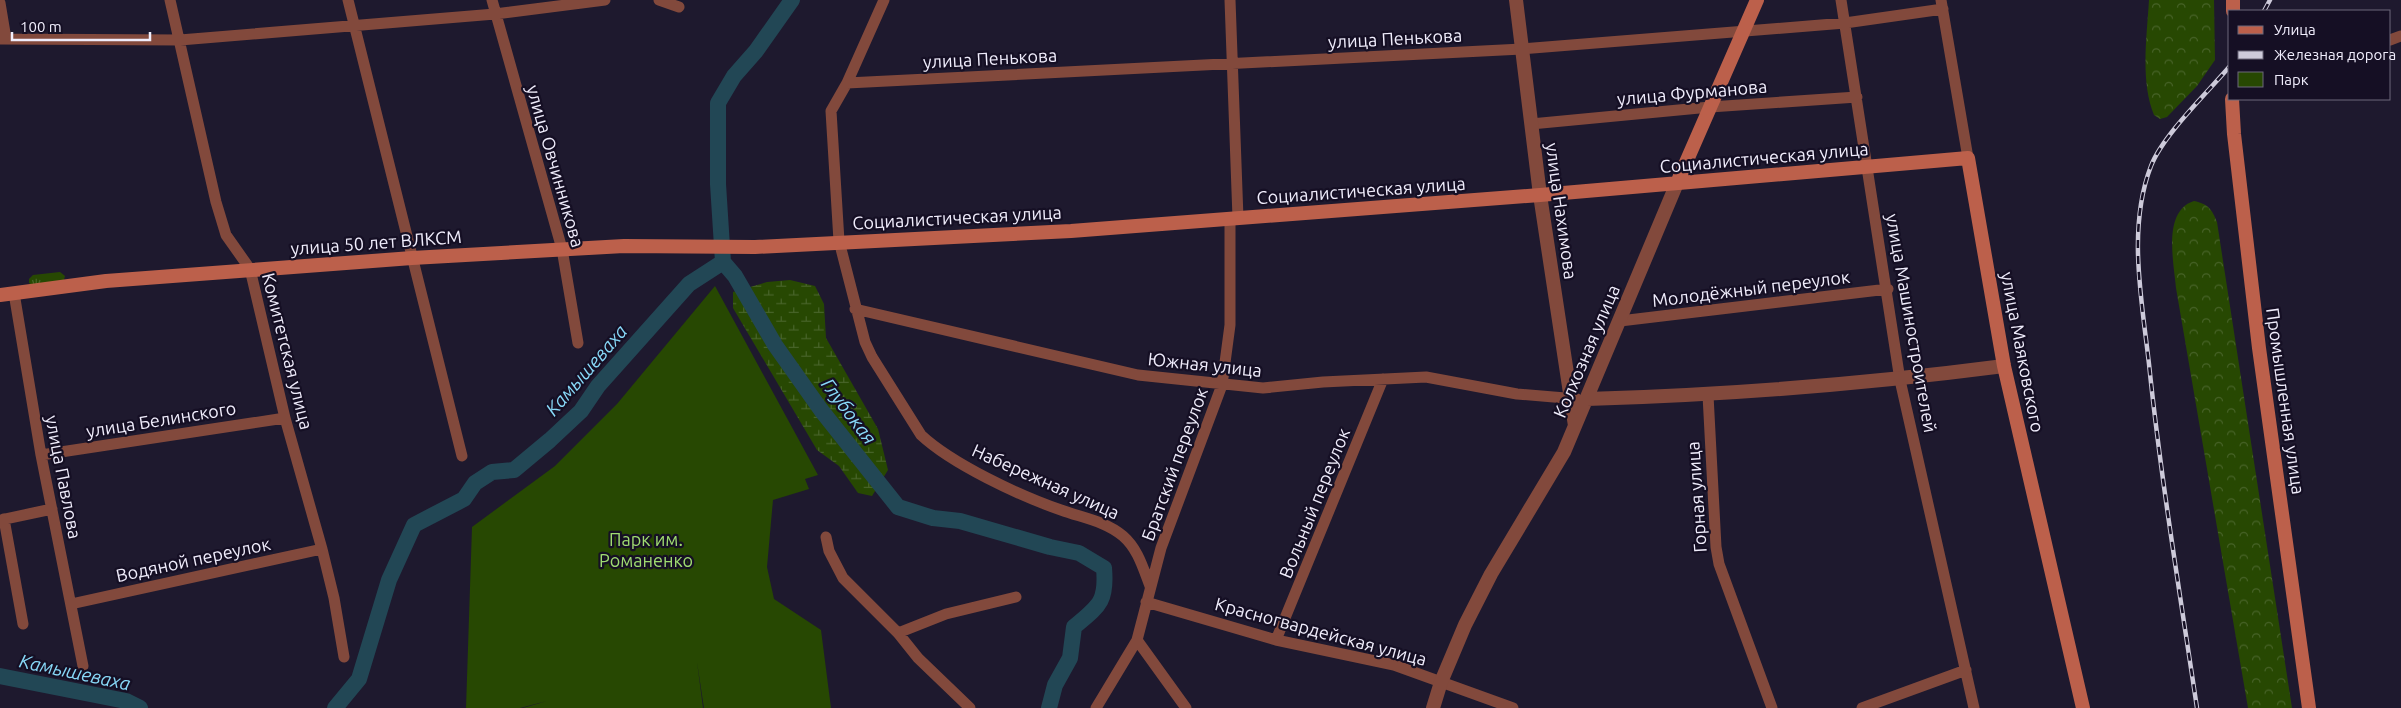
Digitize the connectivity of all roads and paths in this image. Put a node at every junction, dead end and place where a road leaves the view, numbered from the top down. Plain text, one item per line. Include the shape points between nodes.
1 (170, 0) edge
2 (348, 0) edge
3 (492, 0) edge
4 (605, 0) edge
5 (659, 0) edge
6 (884, 0) edge
7 (1230, 0) edge
8 (1516, 0) edge
9 (1757, 0) edge
10 (1841, 0) edge
11 (0, 3) edge
12 (1942, 5) edge
13 (679, 7) dead end
14 (495, 14) junction
15 (1845, 23) junction
16 (354, 24) junction
17 (1742, 33) junction
18 (3, 39) edge
19 (180, 40) junction
20 (1522, 49) junction
21 (1232, 64) junction
22 (847, 83) junction
23 (1856, 97) junction
24 (2232, 100) edge
25 (1710, 108) junction
26 (1531, 124) junction
27 (1968, 158) junction
28 (1869, 167) junction
29 (1677, 183) junction
30 (1540, 195) junction
31 (1234, 218) junction
32 (839, 242) junction
33 (755, 247) joint
34 (562, 249) junction
35 (412, 258) junction
36 (250, 269) junction
37 (1888, 289) junction
38 (7, 294) edge
39 (855, 309) junction
40 (1620, 321) junction
41 (578, 343) dead end
42 (2004, 366) junction
43 (1383, 379) junction
44 (1900, 380) junction
45 (1222, 386) junction
46 (1708, 395) junction
47 (1570, 399) junction
48 (1587, 399) junction
49 (285, 418) junction
50 (1575, 427) junction
51 (41, 455) junction
52 (462, 456) dead end
53 (52, 510) junction
54 (2, 519) edge
55 (826, 537) dead end
56 (322, 549) junction
57 (1150, 586) junction
58 (1016, 597) dead end
59 (1146, 602) junction
60 (71, 604) junction
61 (23, 624) dead end
62 (898, 633) junction
63 (1138, 640) junction
64 (1276, 640) junction
65 (344, 657) dead end
66 (83, 666) dead end
67 (1966, 670) junction
68 (1441, 682) junction
69 (1507, 707) edge
70 (970, 708) edge
71 (1096, 708) edge
72 (1186, 708) edge
73 (1432, 708) edge
74 (1772, 708) edge
75 (1862, 708) edge
76 (1974, 708) edge
77 (2083, 708) edge
78 (2310, 708) edge

1 - 19 street, Комитетская улица
2 - 16 street
3 - 14 street, улица Овчинникова
4 - 14 street
5 - 13 street
6 - 22 street, Набережная улица
7 - 21 street, Братский переулок
8 - 20 street, улица Нахимова
9 - 17 main road, Колхозная улица
10 - 15 street, улица Машиностроителей
11 - 18 street
12 - 15 street, улица Пенькова
12 - 27 street, улица Маяковского
14 - 16 street
14 - 34 street, улица Овчинникова
15 - 17 street, улица Пенькова
15 - 23 street, улица Машиностроителей
16 - 19 street
16 - 35 street
17 - 20 street, улица Пенькова
17 - 25 main road, Колхозная улица
18 - 19 street
19 - 36 street, Комитетская улица via 226,235
20 - 21 street, улица Пенькова
20 - 26 street, улица Нахимова
21 - 22 street, улица Пенькова
21 - 31 street, Братский переулок
22 - 32 street, Набережная улица via 831,111
23 - 25 street, улица Фурманова
23 - 28 street, улица Машиностроителей
24 - 78 main road, Промышленная улица via 2259,348
25 - 26 street, улица Фурманова
25 - 29 main road, Колхозная улица
26 - 30 street, улица Нахимова
27 - 28 main road, Социалистическая улица
27 - 42 main road, улица Маяковского
28 - 29 main road, Социалистическая улица
28 - 37 street, улица Машиностроителей
29 - 30 main road, Социалистическая улица
29 - 40 street, Колхозная улица
30 - 31 main road, Социалистическая улица
30 - 47 street, улица Нахимова
31 - 32 main road, Социалистическая улица via 1071,231
31 - 45 street, Братский переулок via 1230,325
32 - 33 main road, Социалистическая улица
32 - 39 street, Набережная улица
33 - 34 main road, улица 50 лет ВЛКСМ
34 - 35 main road, улица 50 лет ВЛКСМ
34 - 41 street, улица Овчинникова
35 - 36 main road, улица 50 лет ВЛКСМ
35 - 52 street
36 - 38 main road, улица 50 лет ВЛКСМ
36 - 49 street, Комитетская улица
37 - 40 street, Молодёжный переулок
37 - 44 street, улица Машиностроителей
38 - 51 street, улица Павлова
39 - 45 street, Южная улица via 1138,375
39 - 57 street, Набережная улица via 872,357 921,435 980,474 1060,510 1113,528 1134,548
40 - 48 street, Колхозная улица
42 - 44 street
42 - 77 main road, улица Маяковского
43 - 45 street, Южная улица via 1263,388
43 - 47 street, Южная улица via 1426,377 1518,394
43 - 64 street, Вольный переулок
44 - 46 street
44 - 67 street, улица Машиностроителей
45 - 57 street, Братский переулок via 1161,548
46 - 48 street
46 - 74 street, Горная улица via 1719,564
47 - 48 street, Южная улица
47 - 50 street, улица Нахимова
48 - 50 street, Колхозная улица
49 - 51 street, улица Белинского
49 - 56 street, Комитетская улица
50 - 68 street, Колхозная улица via 1564,452 1487,583
51 - 53 street, улица Павлова
53 - 54 street
53 - 60 street, улица Павлова
54 - 61 street
55 - 62 street via 829,551 843,578
56 - 60 street, Водяной переулок
56 - 65 street, Комитетская улица
57 - 59 street, Братский переулок
58 - 62 street via 946,614
59 - 63 street
59 - 64 street, Красногвардейская улица
60 - 66 street, улица Павлова
62 - 70 street via 918,658
63 - 71 street
63 - 72 street
64 - 68 street, Красногвардейская улица via 1394,665
67 - 75 street
67 - 76 street, улица Машиностроителей
68 - 69 street, Красногвардейская улица
68 - 73 street, Колхозная улица

